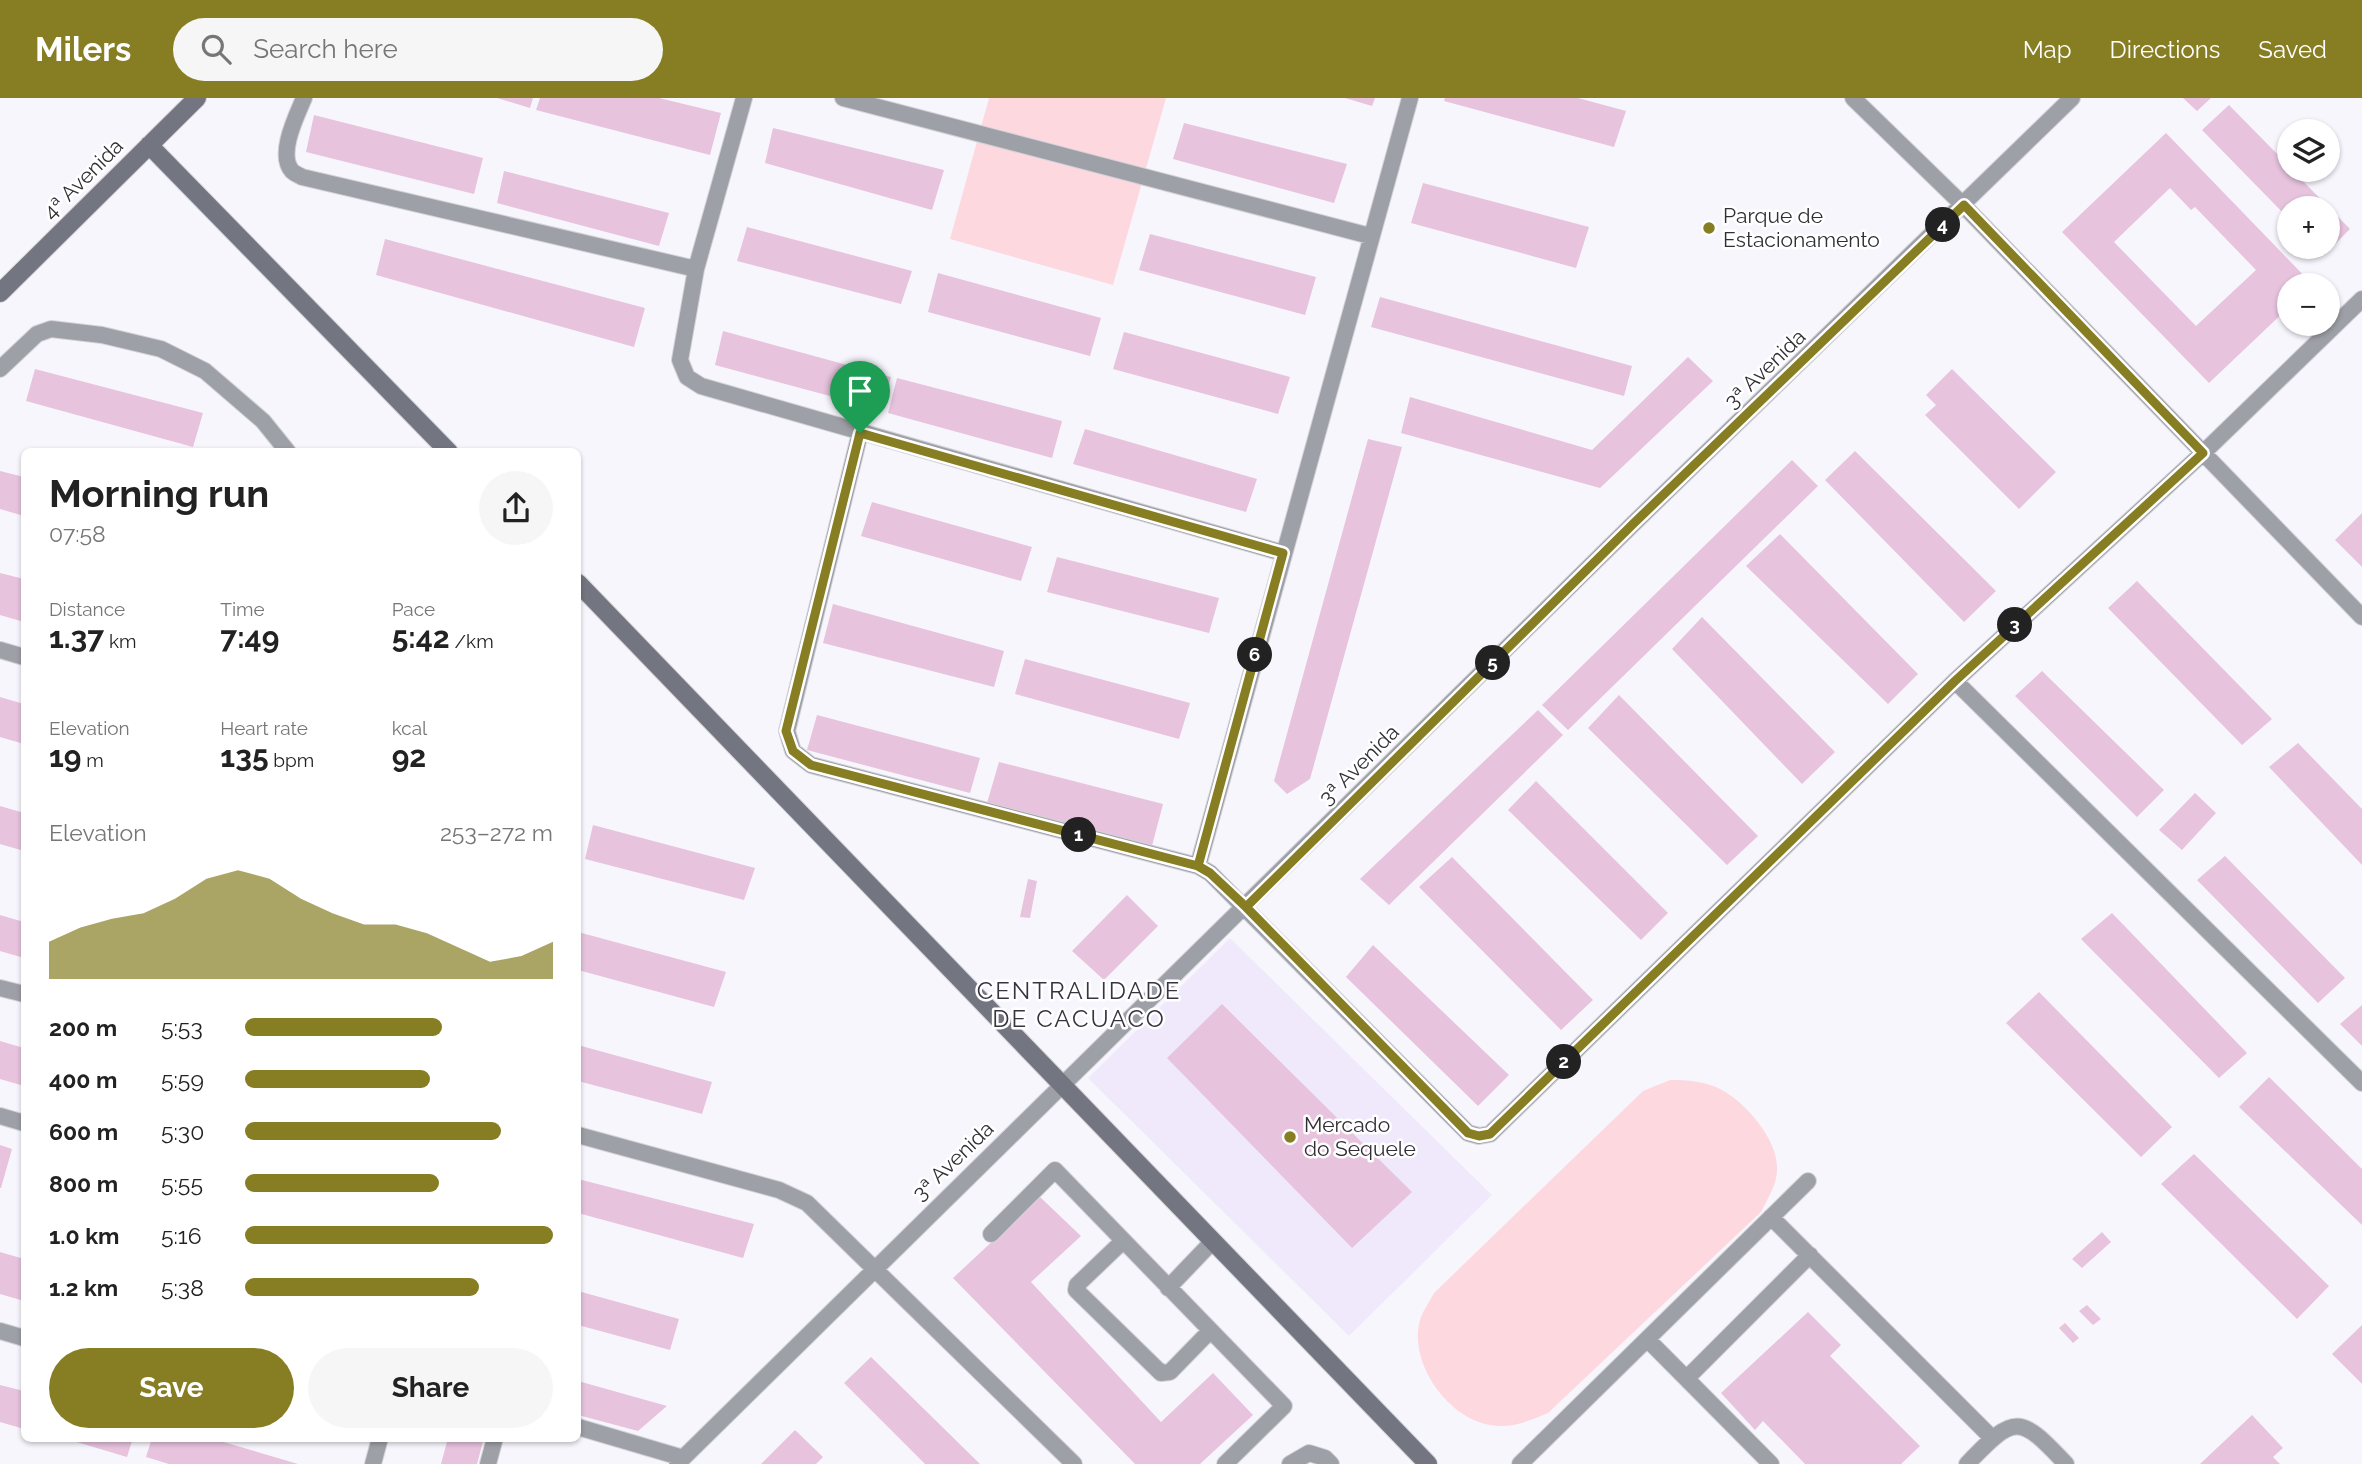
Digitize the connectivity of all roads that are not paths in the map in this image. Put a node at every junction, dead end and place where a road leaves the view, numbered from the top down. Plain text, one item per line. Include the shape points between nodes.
1 (197, 98) edge
2 (304, 98) edge
3 (744, 98) edge
4 (843, 98) edge
5 (1410, 98) edge
6 (1853, 98) edge
7 (2073, 98) edge
8 (149, 145) junction
9 (1964, 205) junction
10 (1370, 236) junction
11 (696, 269) junction
12 (0, 293) edge
13 (2362, 299) edge
14 (0, 369) edge
15 (860, 433) junction
16 (285, 448) edge
17 (445, 448) edge
18 (2203, 453) junction
19 (1283, 553) junction
20 (581, 586) edge
21 (2362, 617) edge
22 (0, 650) edge
23 (21, 656) edge
24 (1955, 681) junction
25 (1198, 866) junction
26 (1246, 907) junction
27 (0, 988) edge
28 (21, 993) edge
29 (1062, 1083) junction
30 (2362, 1083) edge
31 (0, 1116) edge
32 (21, 1122) edge
33 (581, 1136) edge
34 (1808, 1181) dead end
35 (1771, 1217) junction
36 (991, 1234) dead end
37 (1123, 1241) junction
38 (1213, 1241) junction
39 (1810, 1255) junction
40 (874, 1268) junction
41 (1168, 1288) junction
42 (0, 1331) edge
43 (1210, 1331) junction
44 (21, 1337) edge
45 (1648, 1340) junction
46 (1688, 1378) junction
47 (581, 1428) edge
48 (1992, 1438) junction
49 (379, 1442) edge
50 (494, 1442) edge
51 (680, 1461) edge
52 (373, 1464) edge
53 (488, 1464) edge
54 (1074, 1464) edge
55 (1225, 1464) edge
56 (1290, 1464) edge
57 (1331, 1464) edge
58 (1428, 1464) edge
59 (1520, 1464) edge
60 (1771, 1464) edge
61 (1967, 1464) edge
62 (2066, 1464) edge

1 - 8 street, 4ª Avenida
2 - 11 street via 286,158 292,171 302,177
3 - 11 street
4 - 10 street
5 - 10 street
6 - 9 street
7 - 9 street, 3ª Avenida
8 - 12 street, 4ª Avenida
8 - 17 street
9 - 18 street
9 - 26 street, 3ª Avenida
10 - 19 street
11 - 15 street via 681,360 687,377 701,386
13 - 18 street
14 - 16 street via 37,334 51,329 161,349 205,371 263,421
15 - 19 street
15 - 25 street via 786,731 793,751 811,765
18 - 21 street
18 - 24 street
19 - 25 street
20 - 29 street
22 - 23 street
24 - 26 street via 1490,1134 1468,1133
24 - 30 street
25 - 26 street
26 - 29 street, 3ª Avenida
27 - 28 street
29 - 38 street
29 - 40 street, 3ª Avenida
31 - 32 street
33 - 40 street via 779,1190 807,1203
34 - 35 street
35 - 39 street
35 - 45 street
36 - 37 street via 1055,1170
37 - 41 street
37 - 43 street via 1076,1290 1161,1373 1170,1372
38 - 41 street
38 - 58 street
39 - 46 street
39 - 48 street
40 - 51 street, 3ª Avenida
40 - 54 street
41 - 43 street
42 - 44 street
43 - 55 street via 1284,1406
45 - 46 street
45 - 59 street
46 - 60 street
47 - 51 street
48 - 61 street
48 - 62 street via 2010,1427 2022,1426 2036,1433
49 - 52 street
50 - 53 street
56 - 57 street via 1309,1453

